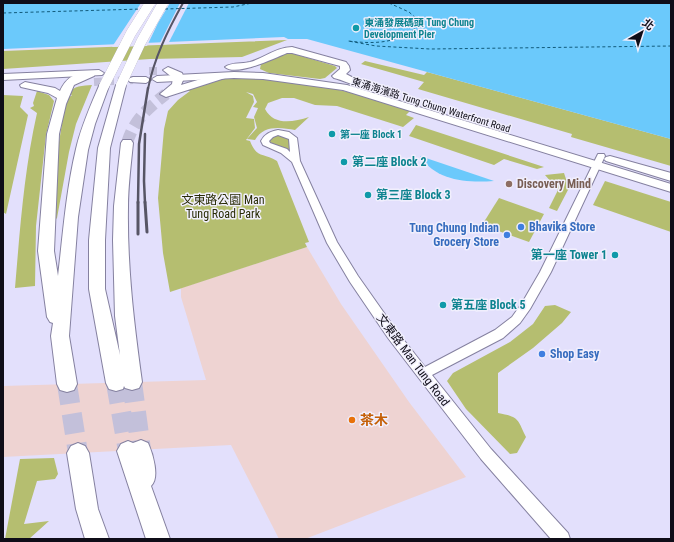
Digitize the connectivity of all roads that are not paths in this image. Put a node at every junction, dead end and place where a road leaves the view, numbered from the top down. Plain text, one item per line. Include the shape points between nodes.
1 (150, 3) edge
2 (163, 3) edge
3 (260, 62) junction
4 (162, 73) joint
5 (340, 74) junction
6 (134, 76) tunnel mouth
7 (148, 76) tunnel mouth
8 (221, 76) junction
9 (263, 76) junction
10 (3, 77) edge
11 (179, 78) junction
12 (97, 79) junction
13 (327, 84) junction
14 (3, 85) edge
15 (25, 85) joint
16 (66, 90) junction
17 (127, 143) tunnel mouth
18 (599, 160) junction
19 (296, 161) dead end
20 (671, 177) edge
21 (671, 188) edge
22 (60, 336) junction
23 (423, 374) junction
24 (132, 382) tunnel mouth
25 (116, 383) tunnel mouth
26 (67, 384) tunnel mouth
27 (134, 450) tunnel mouth
28 (78, 453) tunnel mouth
29 (155, 531) edge
30 (97, 539) edge
31 (562, 539) edge

1 - 12 highway, bridge
2 - 25 highway, bridge via 121,85 104,148 97,240 98,289
3 - 4 main road, 東涌海濱路 Tung Chung Waterfront Road via 240,67
3 - 5 main road, 東涌海濱路 Tung Chung Waterfront Road via 286,50 292,50 343,64 345,68
3 - 9 main road via 256,69
4 - 11 highway via 175,73
5 - 13 main road
5 - 18 main road, 東涌海濱路 Tung Chung Waterfront Road via 354,83
6 - 7 main road
8 - 9 main road, 東涌海濱路 Tung Chung Waterfront Road
8 - 11 main road, 東涌海濱路 Tung Chung Waterfront Road
8 - 11 highway via 167,94 177,85
9 - 13 main road, 東涌海濱路 Tung Chung Waterfront Road
10 - 12 main road
12 - 16 highway via 75,79
12 - 22 highway via 74,192
13 - 18 main road, 東涌海濱路 Tung Chung Waterfront Road
14 - 15 main road
15 - 16 highway
16 - 22 highway via 53,134 46,242
17 - 24 highway via 121,206 121,240 124,310
18 - 20 main road, 東涌海濱路 Tung Chung Waterfront Road
18 - 21 main road, 東涌海濱路 Tung Chung Waterfront Road
18 - 23 street via 545,272 516,320 499,334
19 - 23 street, 文東路 Man Tung Road via 332,243 376,311
22 - 26 highway
23 - 31 street, 文東路 Man Tung Road via 508,480
27 - 29 highway
28 - 30 highway via 87,509

